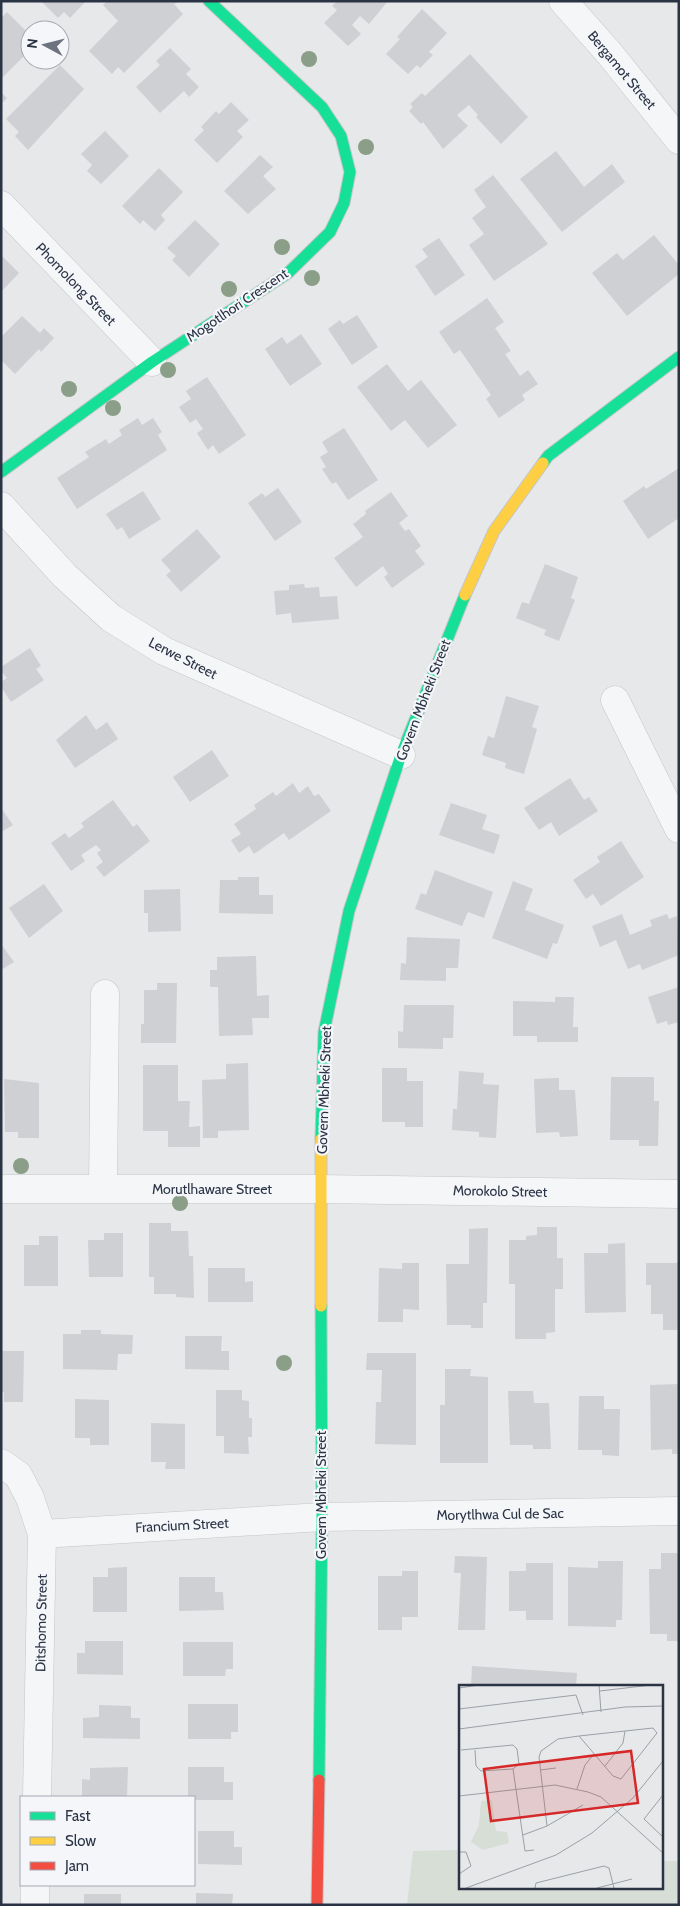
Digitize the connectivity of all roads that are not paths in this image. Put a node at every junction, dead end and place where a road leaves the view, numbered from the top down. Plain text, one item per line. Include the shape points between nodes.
1 (209, 1) edge
2 (562, 1) edge
3 (679, 140) edge
4 (1, 205) edge
5 (679, 357) edge
6 (152, 362) junction
7 (1, 472) edge
8 (1, 506) edge
9 (615, 700) dead end
10 (401, 756) junction
11 (679, 830) edge
12 (105, 994) dead end
13 (1, 1189) edge
14 (103, 1189) junction
15 (320, 1189) junction
16 (679, 1194) edge
17 (1, 1463) edge
18 (679, 1511) edge
19 (322, 1516) junction
20 (42, 1534) junction
21 (37, 1796) edge
22 (35, 1886) edge
23 (35, 1905) edge
24 (317, 1905) edge

1 - 6 street, Mogotlhori Crescent via 322,107 341,136 350,172 344,203 330,232 288,273
2 - 3 street, Bergamot Street via 610,53
4 - 6 street, Phomolong Street
5 - 10 street, Govern Mbheki Street via 548,456 494,531 457,612
6 - 7 street, Mogotlhori Crescent
8 - 10 street, Lerwe Street via 65,576 104,612 164,651
9 - 11 street
10 - 15 street, Govern Mbheki Street via 348,911 324,1032
12 - 14 street
13 - 14 street, Morutlhaware Street
14 - 15 street, Morutlhaware Street
15 - 16 street, Morokolo Street
15 - 19 street, Govern Mbheki Street
17 - 20 street, Ditshomo Street via 18,1475
18 - 19 street, Morytlhwa Cul de Sac
19 - 20 street, Francium Street
19 - 24 street, Govern Mbheki Street
20 - 21 street, Ditshomo Street
22 - 23 street

